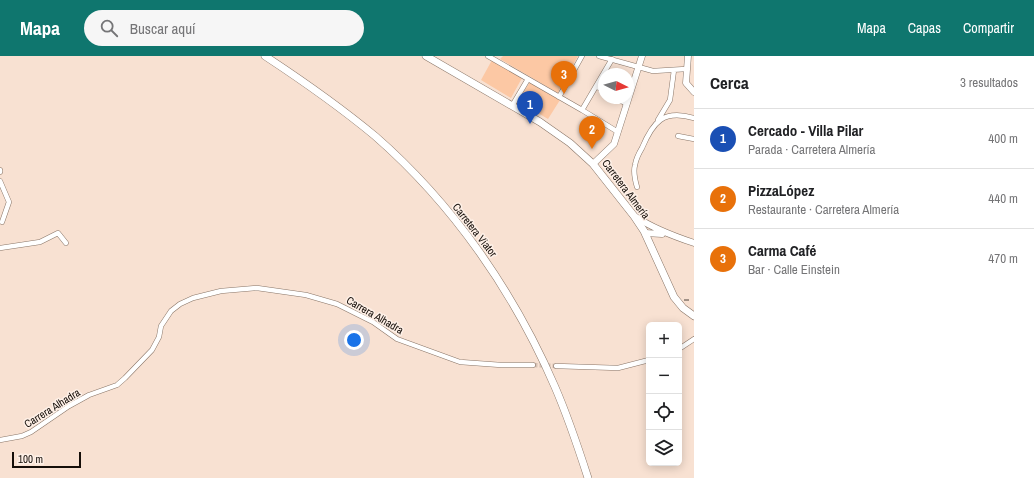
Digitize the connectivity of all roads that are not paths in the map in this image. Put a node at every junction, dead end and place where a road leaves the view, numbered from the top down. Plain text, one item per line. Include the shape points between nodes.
1 (265, 56) edge
2 (426, 56) edge
3 (488, 56) edge
4 (582, 56) edge
5 (599, 56) edge
6 (642, 56) edge
7 (497, 58) edge
8 (689, 58) edge
9 (612, 59) junction
10 (639, 67) junction
11 (686, 69) junction
12 (674, 70) junction
13 (528, 79) junction
14 (634, 82) edge
15 (596, 86) joint
16 (694, 91) edge
17 (559, 97) junction
18 (627, 104) edge
19 (512, 106) junction
20 (582, 110) junction
21 (694, 118) edge
22 (657, 121) junction
23 (618, 132) junction
24 (678, 136) dead end
25 (694, 139) edge
26 (593, 164) junction
27 (0, 181) edge
28 (636, 187) dead end
29 (0, 216) edge
30 (634, 216) junction
31 (1, 223) edge
32 (656, 229) junction
33 (644, 232) junction
34 (669, 235) junction
35 (694, 242) edge
36 (66, 243) dead end
37 (651, 245) junction
38 (0, 248) edge
39 (694, 316) edge
40 (694, 339) edge
41 (682, 347) edge
42 (646, 361) edge
43 (533, 365) tunnel mouth
44 (556, 366) tunnel mouth
45 (0, 440) edge
46 (588, 478) edge

1 - 46 main road, Carretera Viator via 337,106 385,146 456,220 494,272 538,350 556,388
2 - 19 main road, Carretera Almería
3 - 7 street
4 - 17 street
5 - 9 street
6 - 10 street
7 - 13 street
8 - 11 street
9 - 10 street
9 - 15 street
10 - 12 street via 653,72
10 - 14 street
11 - 12 street
11 - 16 street via 686,83
12 - 22 street via 670,100
13 - 17 street
13 - 19 street
15 - 20 street
17 - 20 street
18 - 23 street
19 - 26 main road, Carretera Almería via 570,143
20 - 23 street
21 - 22 street via 676,115
22 - 28 street via 649,131 635,164
23 - 26 street via 614,144
24 - 25 street
26 - 30 main road, Carretera Almería
27 - 31 street via 9,202
29 - 31 street
30 - 32 street
30 - 33 main road, Carretera Almería
32 - 33 street
32 - 34 street
33 - 34 street
33 - 37 main road, Carretera Almería
34 - 35 street
34 - 37 street via 655,237
36 - 38 street via 58,233 40,242
37 - 39 main road, Carretera Almería via 674,297
40 - 41 street
42 - 44 street via 618,368
43 - 45 street, Carrera Alhadra via 460,362 397,339 373,322 337,304 306,295 257,288 221,291 193,298 171,311 161,326 152,350 117,384 69,406 32,432

